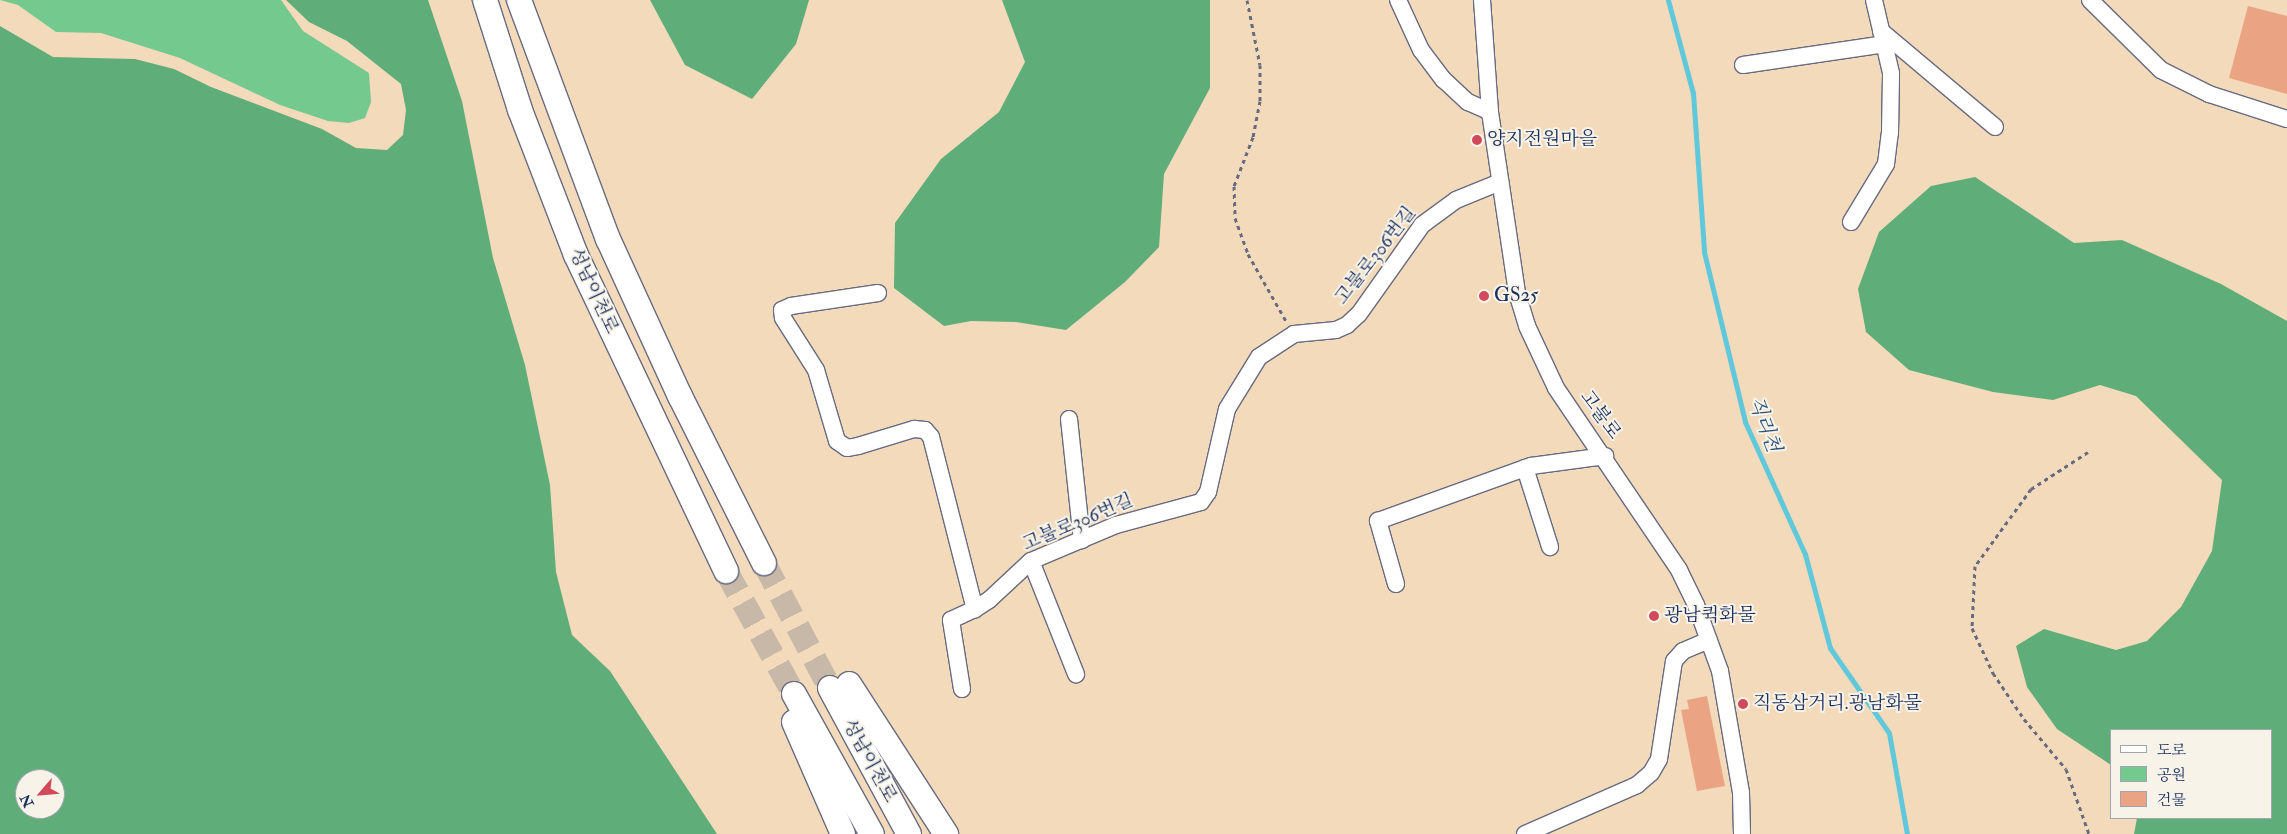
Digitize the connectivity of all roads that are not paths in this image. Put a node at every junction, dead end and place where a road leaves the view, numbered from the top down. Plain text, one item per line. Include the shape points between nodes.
1 (486, 0) edge
2 (519, 0) edge
3 (1398, 0) edge
4 (1482, 0) edge
5 (1874, 0) edge
6 (2090, 0) edge
7 (1883, 37) junction
8 (1743, 65) dead end
9 (1490, 112) junction
10 (2287, 119) edge
11 (1995, 127) dead end
12 (1500, 182) junction
13 (1851, 222) dead end
14 (878, 293) dead end
15 (1069, 419) dead end
16 (1605, 456) junction
17 (1524, 468) junction
18 (1082, 540) junction
19 (1550, 547) dead end
20 (1032, 561) junction
21 (764, 563) tunnel mouth
22 (726, 572) tunnel mouth
23 (1396, 584) dead end
24 (975, 609) junction
25 (1709, 640) junction
26 (1076, 674) dead end
27 (962, 689) dead end
28 (843, 834) edge
29 (872, 834) edge
30 (909, 834) edge
31 (946, 834) edge
32 (1525, 834) edge
33 (1742, 834) edge

1 - 22 highway, 성남이천로 via 520,110 576,254
2 - 21 highway, 성남이천로 via 608,239 680,396
3 - 9 street via 1421,50 1444,80 1468,102
4 - 9 street, 고불로
5 - 7 street
6 - 10 street via 2161,70 2209,94
7 - 8 street
7 - 11 street
7 - 13 street via 1891,73 1886,164
9 - 12 street, 고불로
12 - 16 street, 고불로 via 1517,293 1527,326 1556,388
12 - 18 street, 고불로306번길 via 1456,200 1422,225 1359,314 1347,325 1336,330 1294,334 1259,357 1227,409 1208,492 1201,502 1116,525
14 - 24 street via 790,306 782,310 816,370 837,441 847,448 914,430 925,430 931,437
15 - 18 street
16 - 17 street via 1552,461
16 - 25 street, 고불로 via 1679,570
17 - 19 street
17 - 23 street via 1378,521
18 - 20 street, 고불로306번길
20 - 24 street, 고불로306번길
20 - 26 street
24 - 27 street, 고불로306번길 via 951,620
25 - 32 street via 1683,650 1674,661 1659,759 1651,773 1637,784
25 - 33 street, 고불로 via 1720,672 1731,730 1741,793
28 - 29 highway, 성남이천로 via 789,696
30 - 31 highway, 성남이천로 via 840,686

